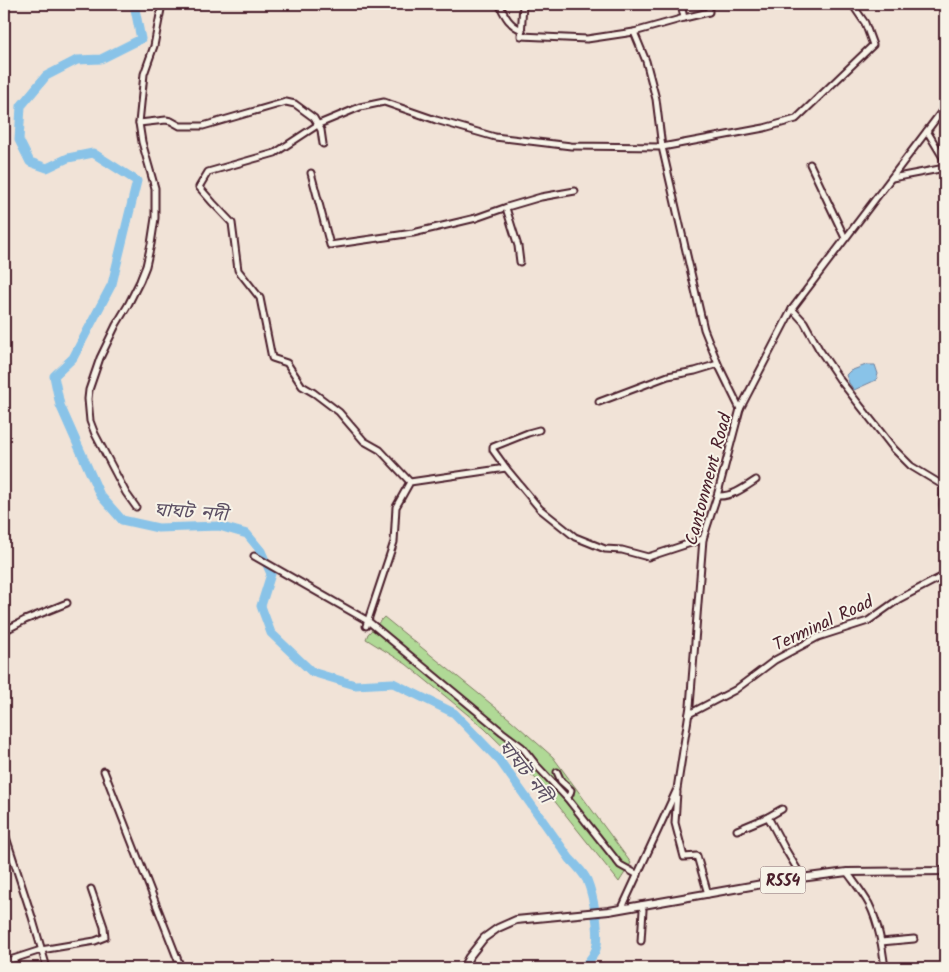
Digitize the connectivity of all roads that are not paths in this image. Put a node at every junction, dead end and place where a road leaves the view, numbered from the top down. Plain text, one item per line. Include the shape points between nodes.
1 (162, 4) edge
2 (499, 4) edge
3 (523, 4) edge
4 (681, 4) edge
5 (709, 4) edge
6 (852, 4) edge
7 (684, 18) junction
8 (522, 30) junction
9 (634, 32) junction
10 (945, 107) edge
11 (139, 124) junction
12 (319, 124) junction
13 (928, 131) junction
14 (323, 144) dead end
15 (662, 148) junction
16 (945, 161) edge
17 (810, 164) dead end
18 (945, 168) edge
19 (311, 173) dead end
20 (891, 178) junction
21 (575, 191) dead end
22 (506, 208) junction
23 (846, 238) junction
24 (520, 262) dead end
25 (792, 309) junction
26 (718, 364) junction
27 (600, 402) dead end
28 (740, 409) junction
29 (539, 430) dead end
30 (506, 468) junction
31 (756, 480) dead end
32 (410, 482) junction
33 (945, 485) edge
34 (717, 496) junction
35 (136, 507) dead end
36 (945, 527) edge
37 (703, 539) junction
38 (254, 556) dead end
39 (945, 575) edge
40 (67, 603) dead end
41 (367, 623) junction
42 (4, 632) edge
43 (689, 714) junction
44 (104, 771) dead end
45 (557, 772) dead end
46 (677, 789) junction
47 (567, 798) junction
48 (782, 809) dead end
49 (768, 817) junction
50 (737, 830) dead end
51 (4, 831) edge
52 (945, 871) edge
53 (847, 872) junction
54 (638, 875) junction
55 (802, 878) junction
56 (91, 889) dead end
57 (708, 894) junction
58 (641, 905) junction
59 (622, 908) junction
60 (914, 939) dead end
61 (641, 941) dead end
62 (881, 942) junction
63 (41, 950) junction
64 (4, 962) edge
65 (47, 968) edge
66 (181, 968) edge
67 (463, 968) edge
68 (885, 968) edge

1 - 11 street via 154,46 144,74
2 - 8 street via 514,28
3 - 8 street
4 - 7 street
5 - 7 street via 709,12
6 - 15 street via 865,23 873,45 796,119
7 - 9 street
8 - 9 street via 521,36 587,39
9 - 15 street via 656,99
10 - 13 street, Cantonment Road
11 - 12 street via 166,120 180,126 203,126 286,102 294,104
11 - 35 street via 155,188 151,244 140,281 100,358 88,400 94,434
12 - 14 street
12 - 15 street via 360,107 384,102 495,137 571,146
12 - 32 street via 275,153 208,172 199,187 232,223 238,270 260,298 272,358 287,363 302,386 339,412 364,441 380,450
13 - 16 street
13 - 20 street, Cantonment Road
15 - 26 street via 704,329
17 - 23 street
18 - 20 street
19 - 22 street via 330,245 413,233
20 - 23 street, Cantonment Road
21 - 22 street
22 - 24 street
23 - 25 street, Cantonment Road
25 - 28 street, Cantonment Road
25 - 33 street via 804,322 840,380 894,449 911,466
26 - 27 street via 668,376
26 - 28 street
28 - 34 street, Cantonment Road
29 - 30 street via 493,447
30 - 32 street
30 - 37 street via 540,509 575,536 606,549 648,557
31 - 34 street via 735,492
32 - 41 street via 396,507 394,542
33 - 36 street
34 - 37 street, Cantonment Road
37 - 43 street, Cantonment Road
38 - 41 street
39 - 43 street, Terminal Road via 899,599 868,621 818,637 783,655 734,690
40 - 42 street
41 - 47 street via 522,747
43 - 46 street, Cantonment Road
44 - 66 street
45 - 47 street via 571,790
46 - 54 street, Cantonment Road
46 - 57 street via 675,822 684,857 697,856
47 - 54 street via 620,864
48 - 49 street
49 - 50 street
49 - 55 street
51 - 63 street
52 - 53 main road, R554
53 - 55 main road, R554
53 - 62 street via 868,903
54 - 59 street, Cantonment Road
55 - 57 main road, R554
56 - 63 street via 105,937
57 - 58 main road, R554
58 - 59 main road, R554
58 - 61 street
59 - 67 main road via 516,920 484,938
60 - 62 street
62 - 68 street
63 - 64 street
63 - 65 street

